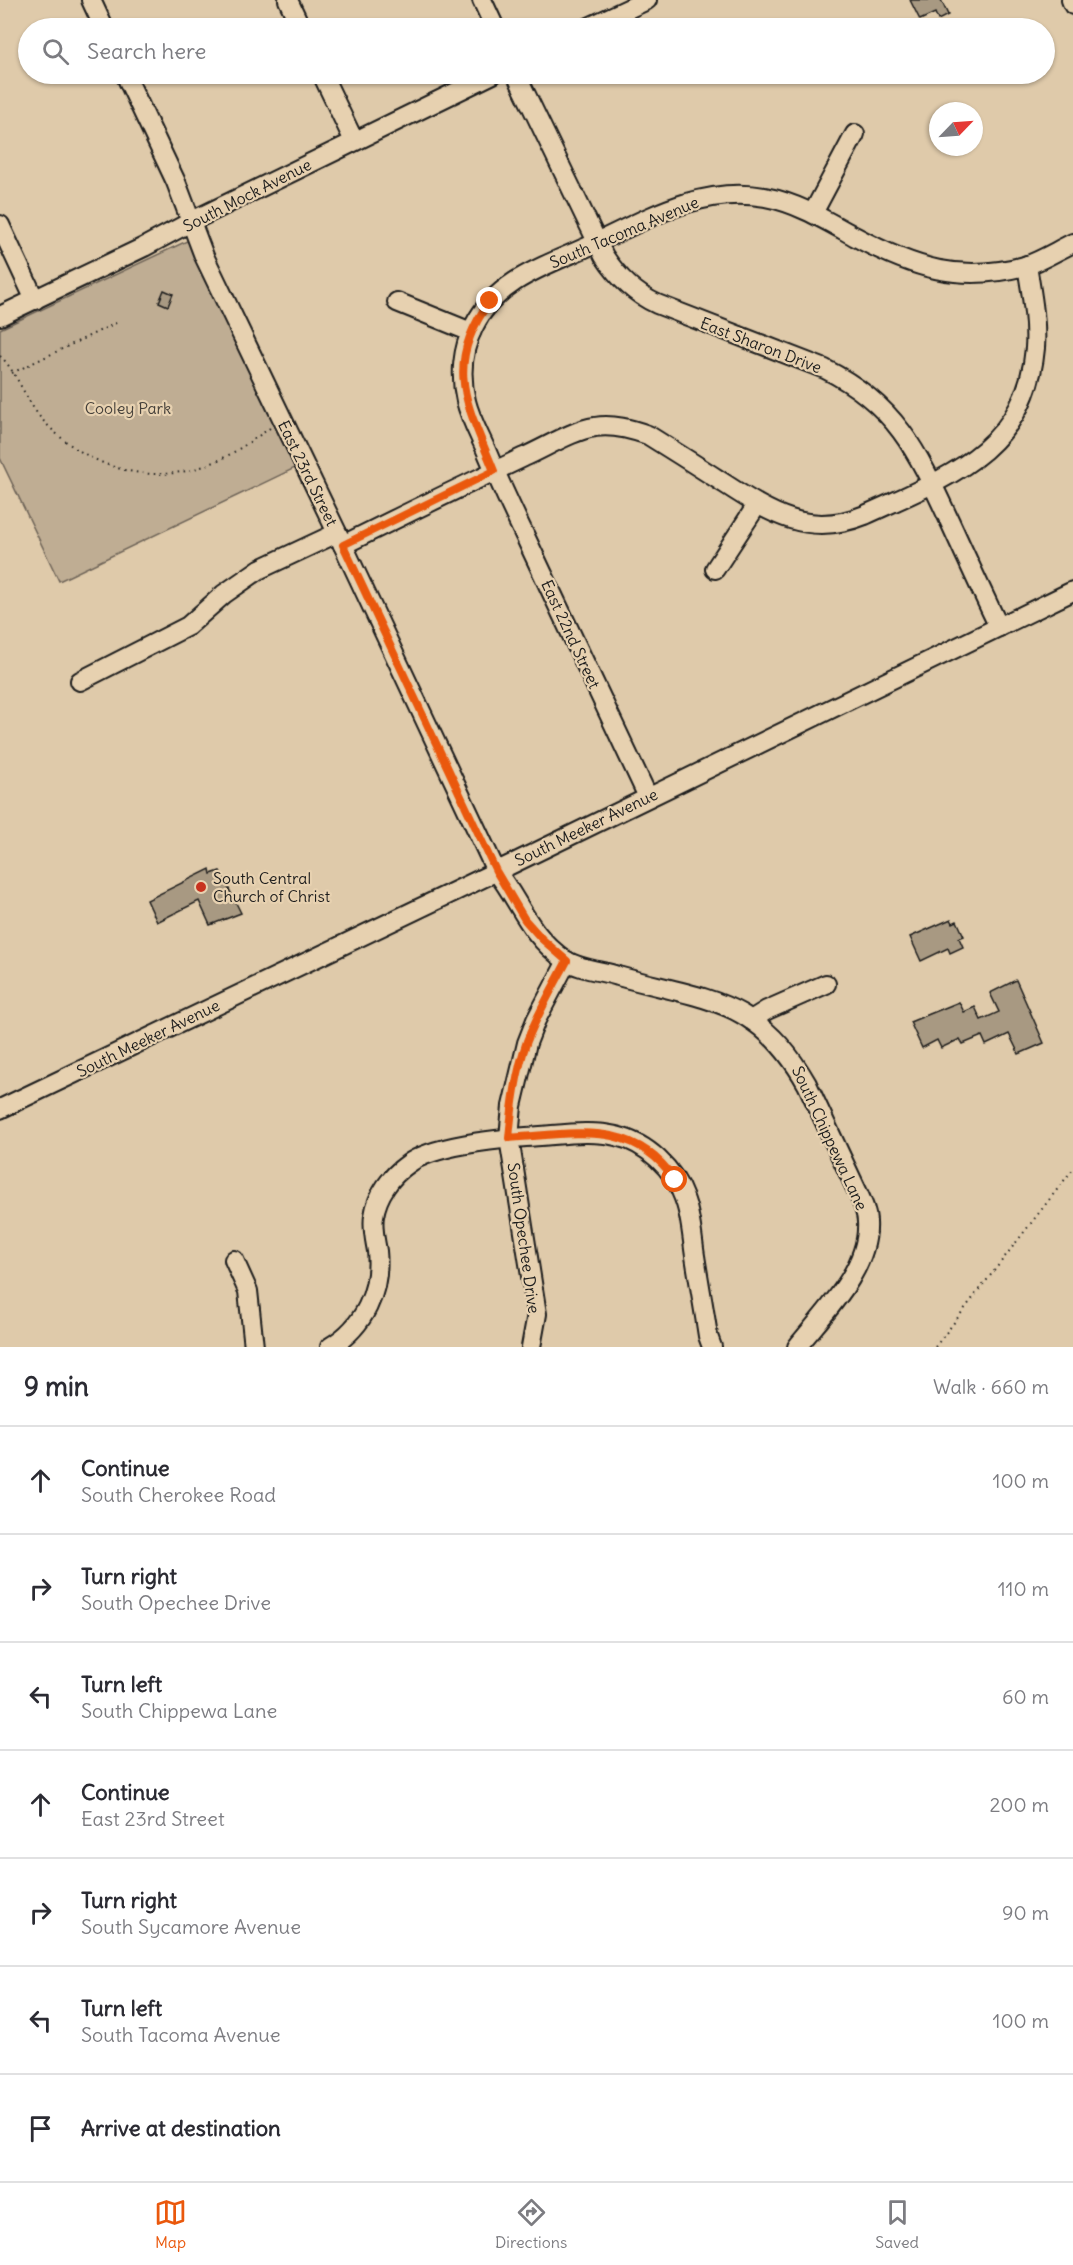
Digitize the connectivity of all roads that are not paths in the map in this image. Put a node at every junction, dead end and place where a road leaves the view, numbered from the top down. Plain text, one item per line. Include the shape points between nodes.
1 (91, 0) edge
2 (288, 0) edge
3 (482, 0) edge
4 (646, 0) edge
5 (1071, 0) edge
6 (1073, 5) edge
7 (99, 18) edge
8 (296, 18) edge
9 (490, 18) edge
10 (608, 18) edge
11 (130, 84) edge
12 (327, 84) edge
13 (472, 84) edge
14 (521, 84) edge
15 (855, 134) dead end
16 (354, 141) junction
17 (813, 213) junction
18 (192, 222) junction
19 (0, 225) edge
20 (598, 242) junction
21 (1073, 243) edge
22 (1028, 265) junction
23 (35, 300) junction
24 (397, 302) dead end
25 (0, 316) edge
26 (471, 332) junction
27 (494, 471) junction
28 (932, 484) junction
29 (757, 505) junction
30 (340, 539) junction
31 (715, 569) dead end
32 (1073, 591) edge
33 (999, 627) junction
34 (80, 681) dead end
35 (648, 797) junction
36 (496, 871) junction
37 (567, 961) junction
38 (826, 984) dead end
39 (751, 1020) junction
40 (0, 1109) edge
41 (509, 1138) junction
42 (234, 1260) dead end
43 (254, 1347) edge
44 (330, 1347) edge
45 (531, 1347) edge
46 (712, 1347) edge
47 (797, 1347) edge

1 - 7 street
2 - 8 street
3 - 9 street
4 - 10 street
5 - 6 street
11 - 18 street, East 23rd Street
12 - 16 street
13 - 16 street, South Mock Avenue
14 - 20 street, East Sharon Drive
15 - 17 street
16 - 18 street, South Mock Avenue
17 - 20 street, South Tacoma Avenue via 765,197 707,196 680,204
17 - 22 street, South Tacoma Avenue via 896,258 919,266 967,273
18 - 23 street, South Mock Avenue
18 - 30 street, East 23rd Street via 204,256
19 - 23 street
20 - 26 street, South Tacoma Avenue via 516,279 490,301
20 - 28 street, East Sharon Drive via 612,268 645,298 825,369 855,386 884,410 905,435
21 - 22 street, South Tacoma Avenue
22 - 28 street via 1035,346 1026,388 1013,418 982,454
23 - 25 street, South Mock Avenue
24 - 26 street
26 - 27 street, South Tacoma Avenue via 463,366 464,390
27 - 29 street via 580,431 611,426 648,435
27 - 30 street
27 - 35 street, East 22nd Street
28 - 29 street via 839,523 795,522
28 - 33 street, East Sharon Drive
29 - 31 street
30 - 34 street via 260,569 224,594 188,627
30 - 36 street, East 23rd Street
32 - 33 street, South Meeker Avenue
33 - 35 street, South Meeker Avenue
35 - 36 street, South Meeker Avenue
36 - 37 street, South Chippewa Lane via 530,926
36 - 40 street, South Meeker Avenue
37 - 39 street, South Chippewa Lane via 704,997 732,1007
37 - 41 street, South Opechee Drive via 526,1043
38 - 39 street
39 - 47 street, South Chippewa Lane via 778,1042 797,1067 868,1225 857,1268
41 - 44 street via 433,1151 396,1174 382,1193 375,1214 376,1284 370,1304 355,1327
41 - 45 street, South Opechee Drive via 537,1314
41 - 46 street via 605,1134 631,1141 658,1159 675,1180 686,1204
42 - 43 street via 248,1291

